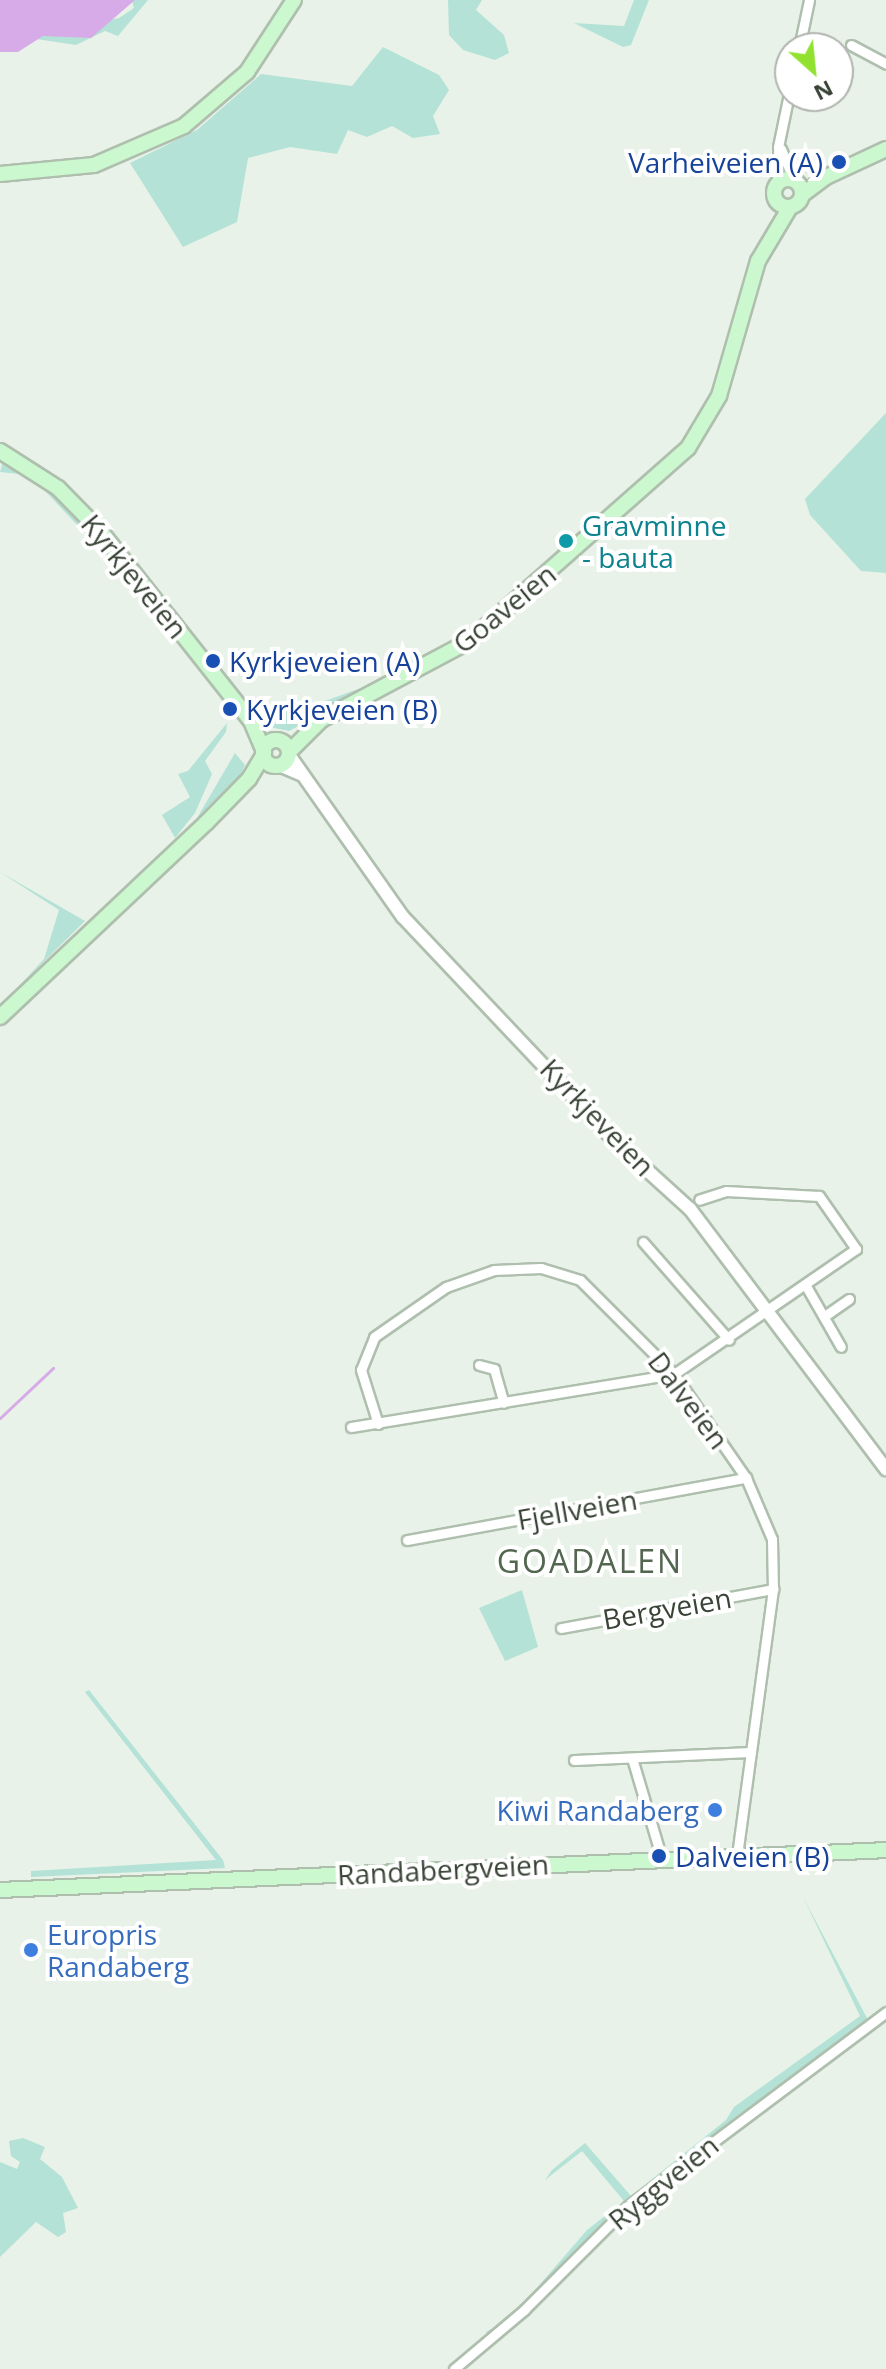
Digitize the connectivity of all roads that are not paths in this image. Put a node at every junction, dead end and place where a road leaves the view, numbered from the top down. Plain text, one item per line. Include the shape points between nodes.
1 (294, 0) edge
2 (809, 0) edge
3 (802, 32) edge
4 (854, 47) edge
5 (886, 64) edge
6 (785, 112) edge
7 (779, 139) junction
8 (886, 149) edge
9 (0, 174) edge
10 (797, 185) junction
11 (776, 191) junction
12 (790, 207) junction
13 (768, 240) junction
14 (0, 451) edge
15 (251, 721) junction
16 (311, 727) junction
17 (278, 740) junction
18 (276, 757) junction
19 (0, 1017) edge
20 (699, 1200) dead end
21 (643, 1242) dead end
22 (806, 1286) junction
23 (849, 1299) dead end
24 (771, 1310) junction
25 (826, 1315) junction
26 (729, 1340) junction
27 (841, 1347) dead end
28 (479, 1365) dead end
29 (674, 1374) junction
30 (504, 1403) junction
31 (378, 1424) junction
32 (351, 1427) dead end
33 (886, 1469) edge
34 (746, 1478) junction
35 (407, 1540) dead end
36 (773, 1589) junction
37 (561, 1628) dead end
38 (751, 1752) junction
39 (632, 1758) junction
40 (574, 1760) dead end
41 (658, 1846) dead end
42 (886, 1850) edge
43 (737, 1856) junction
44 (0, 1890) edge
45 (886, 2012) edge
46 (454, 2369) edge

1 - 9 main road via 247,72 184,126 94,165
2 - 3 street
4 - 5 street
6 - 7 street
7 - 10 street
7 - 11 street
8 - 10 main road
10 - 11 main road
10 - 12 main road, Goaveien
11 - 12 main road
11 - 13 main road, Goaveien
12 - 13 main road, Goaveien
13 - 16 main road, Goaveien via 739,312 719,396 702,429 670,466 468,642
14 - 15 main road, Kyrkjeveien via 42,475 88,516
15 - 17 main road, Kyrkjeveien
15 - 18 main road, Kyrkjeveien
16 - 17 main road, Goaveien
16 - 18 main road, Goaveien
17 - 18 main road, Goaveien
18 - 19 main road, Goaveien
18 - 24 street, Kyrkjeveien via 300,774 417,933 616,1142 690,1209
20 - 22 street via 726,1191 819,1196 856,1249
21 - 26 street
22 - 24 street
22 - 25 street
23 - 25 street
24 - 26 street
24 - 33 street, Kyrkjeveien
25 - 27 street via 825,1326
26 - 29 street
28 - 30 street via 494,1369
29 - 30 street
29 - 31 street, Dalveien via 580,1280 541,1268 494,1270 446,1287 374,1337 361,1370
29 - 34 street, Dalveien
30 - 31 street
31 - 32 street
34 - 35 street, Fjellveien
34 - 36 street, Dalveien via 772,1539
36 - 37 street, Bergveien
36 - 38 street, Dalveien
38 - 39 street
38 - 43 street, Dalveien
39 - 40 street
39 - 41 street
42 - 43 main road, Randabergveien
43 - 44 main road, Randabergveien
45 - 46 street, Ryggveien via 628,2206 524,2310

